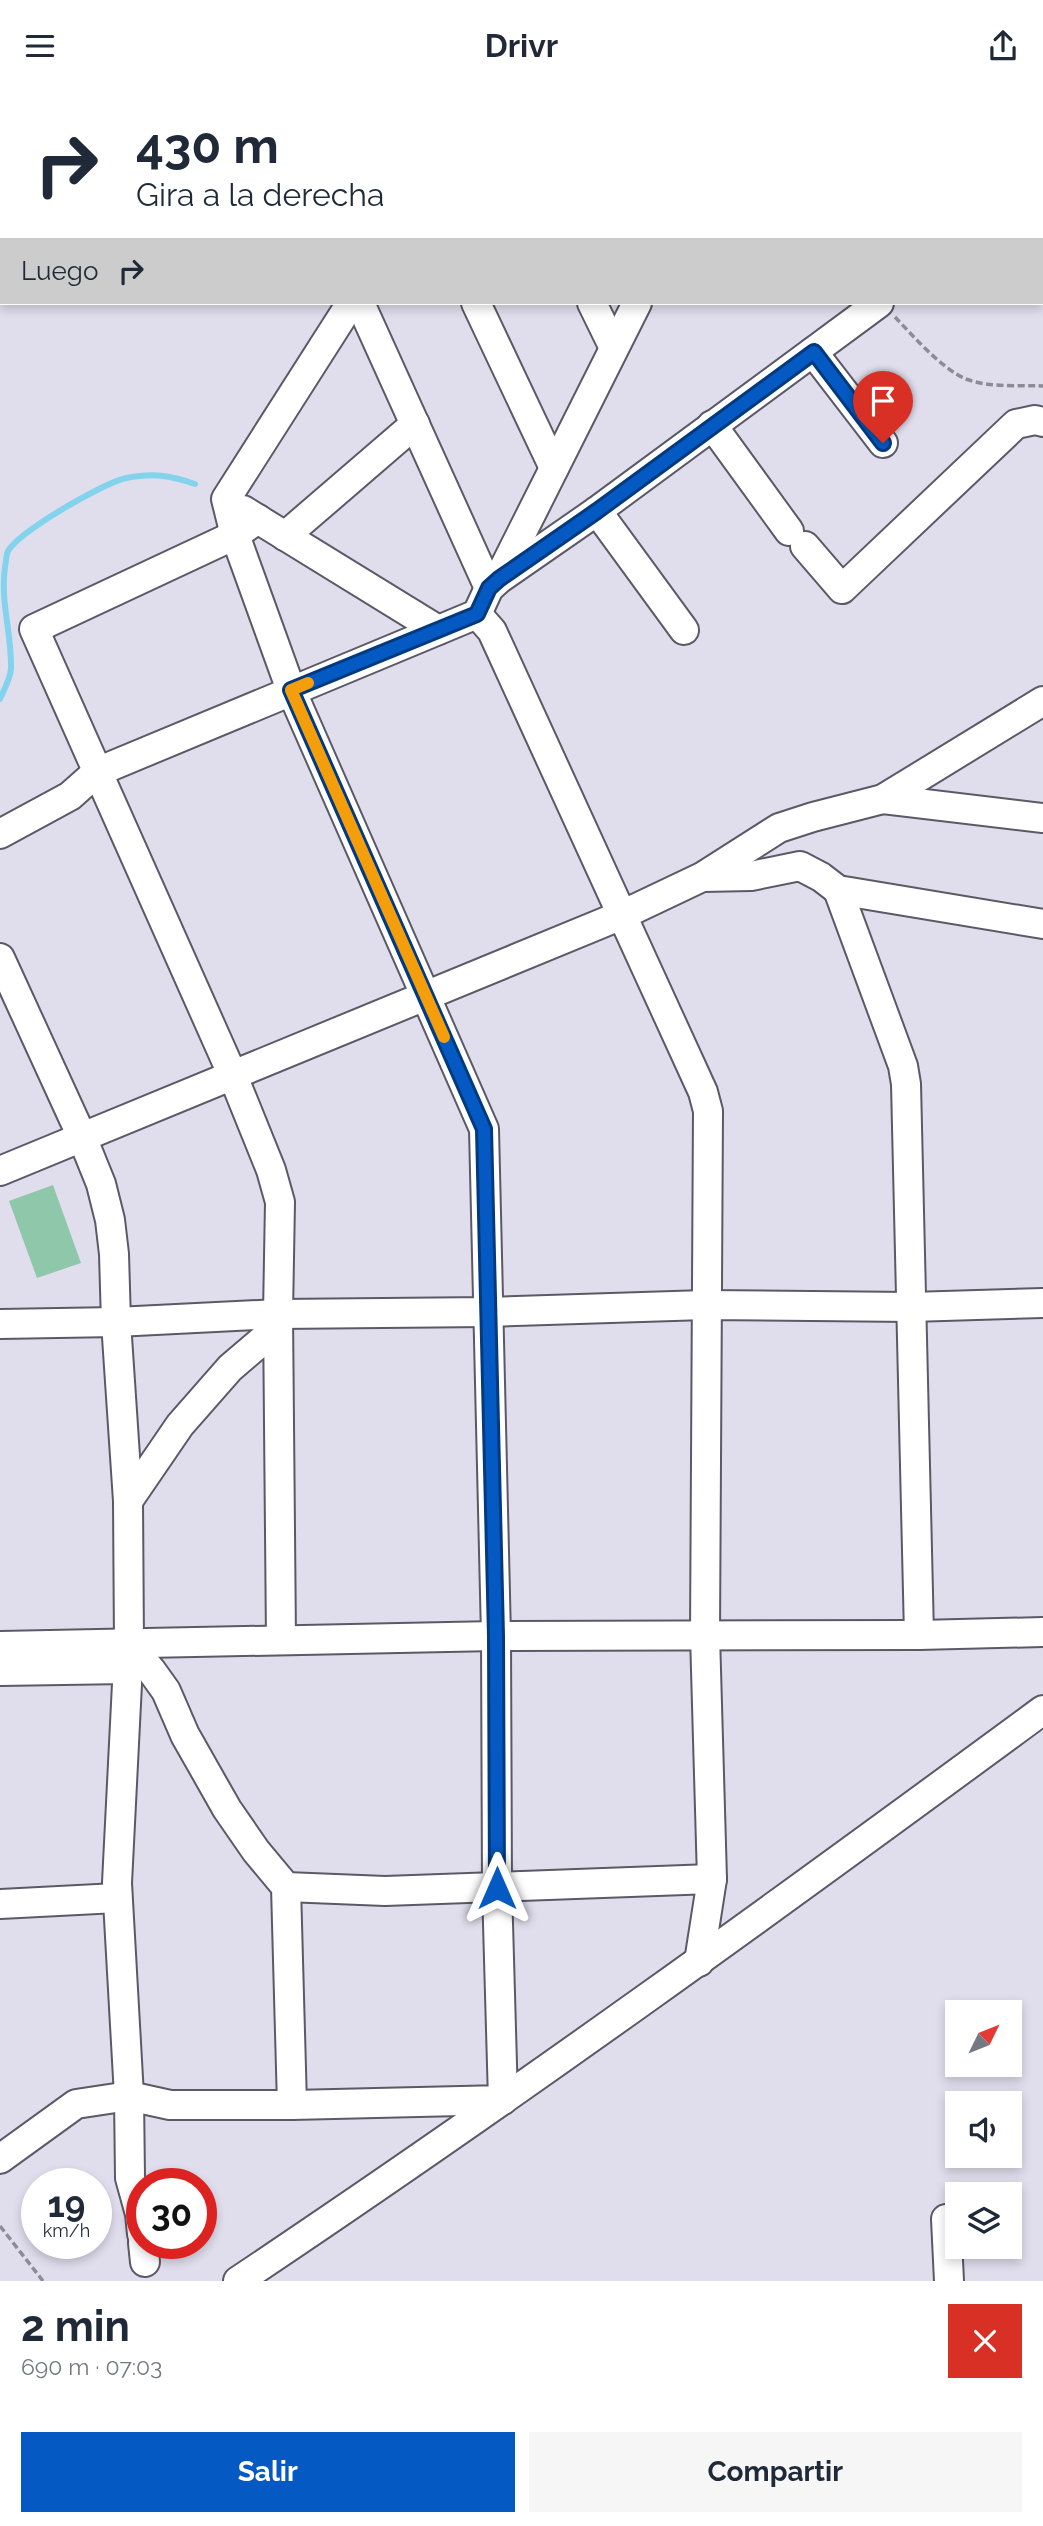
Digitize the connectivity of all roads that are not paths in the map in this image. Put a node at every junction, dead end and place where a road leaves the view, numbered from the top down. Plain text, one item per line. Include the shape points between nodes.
1 (330, 305) edge
2 (350, 305) edge
3 (361, 305) edge
4 (477, 305) edge
5 (593, 305) edge
6 (636, 305) edge
7 (884, 307) edge
8 (304, 345) dead end
9 (614, 348) junction
10 (814, 352) junction
11 (1043, 422) edge
12 (415, 424) junction
13 (712, 425) junction
14 (883, 443) dead end
15 (554, 468) junction
16 (226, 499) junction
17 (597, 511) junction
18 (258, 519) junction
19 (235, 535) junction
20 (285, 536) junction
21 (494, 583) junction
22 (477, 614) junction
23 (438, 630) junction
24 (684, 630) dead end
25 (291, 690) junction
26 (1043, 701) edge
27 (97, 772) junction
28 (883, 799) junction
29 (1043, 818) edge
30 (0, 834) edge
31 (702, 877) junction
32 (838, 890) junction
33 (622, 915) junction
34 (1043, 924) edge
35 (0, 958) edge
36 (426, 996) junction
37 (233, 1076) junction
38 (82, 1137) junction
39 (0, 1171) edge
40 (1043, 1303) edge
41 (705, 1305) junction
42 (911, 1307) junction
43 (488, 1312) junction
44 (278, 1314) junction
45 (116, 1322) junction
46 (0, 1324) edge
47 (128, 1501) junction
48 (1043, 1632) edge
49 (705, 1635) junction
50 (919, 1635) junction
51 (496, 1636) junction
52 (281, 1640) junction
53 (0, 1646) edge
54 (128, 1657) junction
55 (0, 1671) edge
56 (1043, 1710) edge
57 (712, 1879) junction
58 (0, 1885) edge
59 (286, 1887) junction
60 (497, 1888) junction
61 (117, 1891) junction
62 (0, 1904) edge
63 (699, 1962) junction
64 (129, 2096) junction
65 (503, 2100) junction
66 (292, 2105) junction
67 (0, 2159) edge
68 (130, 2168) edge
69 (948, 2259) edge
70 (239, 2281) edge
71 (949, 2281) edge

1 - 8 street
2 - 16 street
3 - 12 street
4 - 15 street
5 - 9 street
6 - 9 street
7 - 10 street
9 - 15 street
10 - 13 street
10 - 14 street
11 - 13 street via 1016,424 842,589 797,539
12 - 20 street
12 - 21 street
13 - 17 street
15 - 21 street
16 - 18 street
16 - 19 street
17 - 21 street
17 - 24 street
18 - 19 street
18 - 20 street
19 - 25 street
19 - 27 street via 33,629
20 - 23 street
21 - 22 street
22 - 23 street
22 - 33 street via 492,631
23 - 25 street
25 - 27 street
25 - 36 street
26 - 28 street
27 - 30 street via 70,796
27 - 37 street
28 - 29 street
28 - 31 street via 779,828
31 - 32 street via 751,876 800,866
31 - 33 street
32 - 34 street
32 - 42 street via 903,1066
33 - 36 street
33 - 41 street via 708,1111
35 - 38 street
36 - 37 street
36 - 43 street via 484,1129
37 - 38 street
37 - 44 street via 280,1202
38 - 39 street
38 - 45 street via 110,1220
40 - 42 street
41 - 42 street
41 - 43 street
41 - 49 street
42 - 50 street
43 - 44 street
43 - 51 street
44 - 45 street
44 - 47 street via 264,1339 230,1368 180,1425
44 - 52 street
45 - 46 street
45 - 47 street
47 - 54 street
48 - 50 street
49 - 50 street
49 - 51 street
49 - 57 street
51 - 52 street
51 - 60 street
52 - 54 street
53 - 54 street via 101,1645
54 - 55 street
54 - 59 street via 151,1670 166,1691 227,1809
54 - 61 street
56 - 63 street
57 - 60 street
57 - 63 street
58 - 61 street
59 - 60 street via 385,1891
59 - 66 street
60 - 65 street
61 - 62 street
61 - 64 street
63 - 65 street
64 - 66 street via 170,2105
64 - 67 street via 76,2104
64 - 68 street
65 - 66 street
65 - 70 street
69 - 71 street

